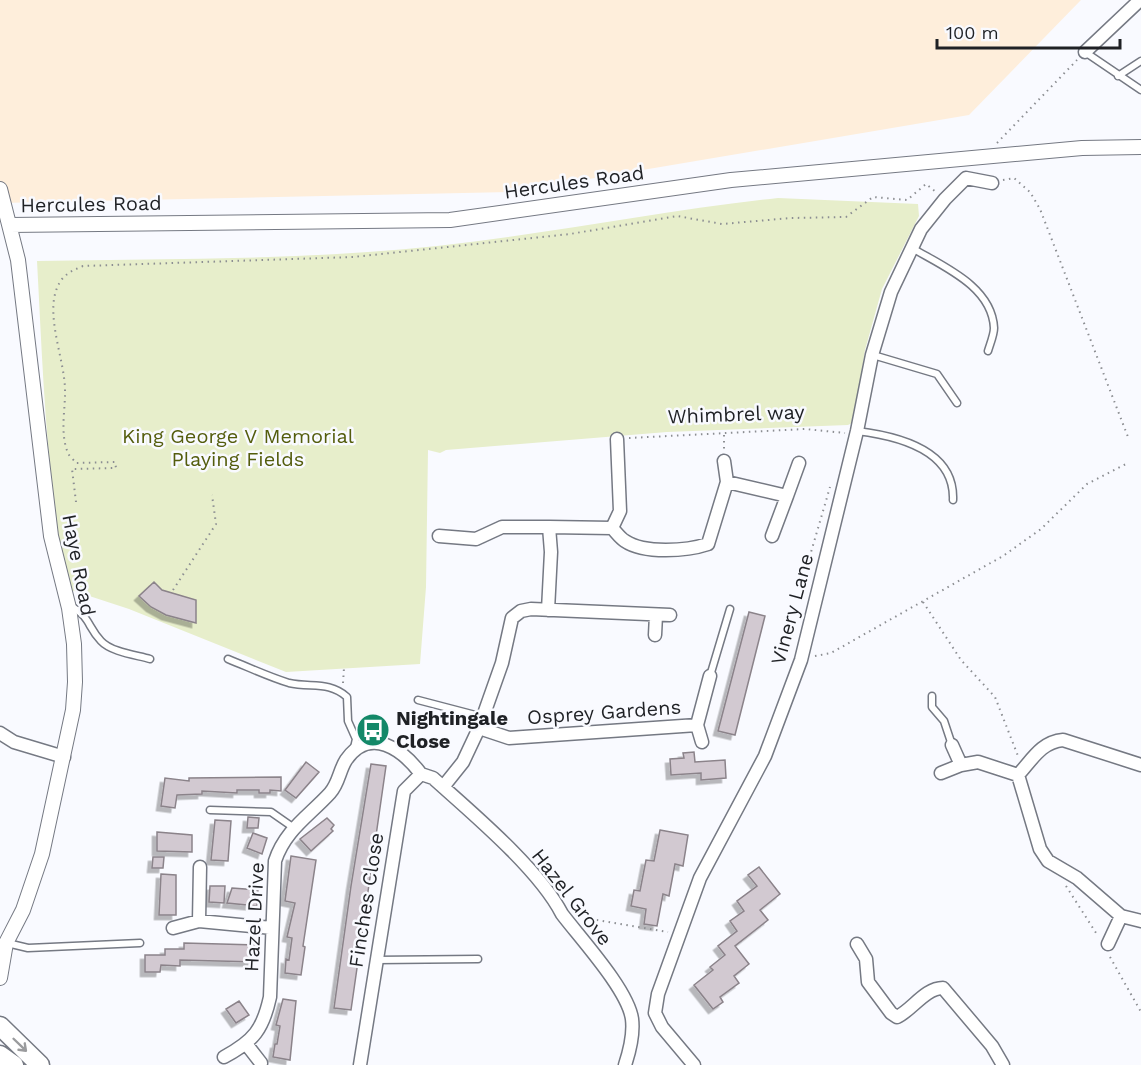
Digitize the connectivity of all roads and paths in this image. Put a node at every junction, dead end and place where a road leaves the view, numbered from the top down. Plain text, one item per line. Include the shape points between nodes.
1 (1140, 0) edge
2 (1085, 52) junction
3 (1141, 61) edge
4 (1118, 76) junction
5 (1141, 90) edge
6 (1000, 147) dead end
7 (1141, 147) edge
8 (992, 183) joint
9 (0, 189) edge
10 (945, 199) junction
11 (10, 225) junction
12 (911, 248) junction
13 (988, 351) dead end
14 (872, 355) junction
15 (957, 403) dead end
16 (857, 432) junction
17 (723, 435) junction
18 (1128, 437) dead end
19 (617, 439) joint
20 (724, 461) joint
21 (799, 463) dead end
22 (1128, 463) dead end
23 (727, 482) junction
24 (212, 495) dead end
25 (787, 496) junction
26 (952, 500) dead end
27 (76, 502) dead end
28 (549, 527) junction
29 (612, 528) junction
30 (439, 536) dead end
31 (772, 536) dead end
32 (173, 590) dead end
33 (923, 602) junction
34 (68, 604) junction
35 (730, 609) dead end
36 (548, 610) junction
37 (656, 615) junction
38 (670, 615) dead end
39 (655, 635) dead end
40 (150, 659) dead end
41 (228, 659) dead end
42 (801, 660) junction
43 (344, 668) dead end
44 (710, 676) joint
45 (343, 694) junction
46 (932, 696) dead end
47 (418, 700) dead end
48 (481, 722) junction
49 (697, 725) junction
50 (0, 733) edge
51 (702, 742) dead end
52 (952, 746) joint
53 (353, 752) junction
54 (64, 757) junction
55 (961, 765) junction
56 (1141, 765) edge
57 (1021, 772) junction
58 (941, 773) dead end
59 (421, 774) junction
60 (443, 787) junction
61 (210, 810) dead end
62 (294, 828) junction
63 (1048, 861) junction
64 (200, 867) dead end
65 (562, 914) junction
66 (1121, 916) junction
67 (199, 921) junction
68 (1141, 921) edge
69 (173, 928) dead end
70 (272, 928) junction
71 (680, 934) junction
72 (140, 943) dead end
73 (857, 944) dead end
74 (3, 945) edge
75 (1106, 946) junction
76 (478, 959) dead end
77 (376, 960) junction
78 (0, 978) edge
79 (1141, 1012) edge
80 (0, 1026) edge
81 (247, 1045) junction
82 (0, 1055) edge
83 (225, 1057) dead end
84 (261, 1063) dead end
85 (14, 1065) edge
86 (40, 1065) edge
87 (360, 1065) edge
88 (625, 1065) edge
89 (694, 1065) edge
90 (1003, 1065) edge

1 - 2 street
2 - 4 lane
2 - 6 path via 993,147
3 - 4 lane
4 - 5 lane
7 - 11 street, Hercules Road via 1082,148 730,180 450,220
8 - 10 street, Vinery Lane via 966,178
8 - 18 path via 1014,178 1030,192 1040,209
9 - 11 street, Haye Road
10 - 12 street, Vinery Lane
10 - 27 path via 927,184 907,200 873,197 846,217 722,224 676,216 570,234 353,257 84,266 61,279 54,306 68,453 76,463 115,462 116,468 72,469
11 - 34 street, Haye Road via 18,260 51,536
12 - 13 lane via 970,283 986,302 994,328
12 - 14 street, Vinery Lane via 891,292
14 - 15 lane via 937,374
14 - 16 street, Vinery Lane
16 - 17 path, Whimbrel way via 805,429
16 - 26 lane via 881,434 912,444 944,465 953,485
16 - 42 street, Vinery Lane
17 - 19 path, Whimbrel way
17 - 20 path
19 - 29 street via 620,511
20 - 23 street
21 - 25 street
22 - 33 path via 1087,484 1041,529 1003,556
23 - 25 street
23 - 29 street via 708,544 688,551 639,547 624,541
24 - 32 path via 216,524
25 - 31 street
28 - 29 street
28 - 30 street via 502,527 476,539
28 - 36 street
33 - 42 path via 831,653
33 - 57 path via 961,660 995,697
34 - 40 lane via 85,614 108,646
34 - 54 street, Haye Road via 75,682
35 - 44 lane
36 - 37 street
36 - 48 street via 521,611 512,618 502,663
37 - 38 street
37 - 39 street
41 - 45 lane via 290,683 332,686
42 - 71 street, Vinery Lane via 765,756 700,878
43 - 45 path
44 - 49 street, Osprey Gardens
45 - 53 lane via 347,697 348,721 356,739
46 - 52 lane via 932,707 944,721
47 - 48 lane
48 - 49 street, Osprey Gardens via 509,738
48 - 60 street via 463,762
49 - 51 street, Osprey Gardens
50 - 54 street via 14,742
52 - 55 street
53 - 59 street via 375,743 393,747 408,757
53 - 62 street, Hazel Drive via 332,792
54 - 74 street, Haye Road via 42,854 23,910
55 - 57 street via 978,762
55 - 58 street
56 - 57 street via 1063,740 1042,747
57 - 63 street via 1040,849
59 - 60 street
59 - 77 street, Finches Close via 404,791
60 - 65 street, Hazel Grove via 515,856 555,900
61 - 62 lane via 271,812
62 - 70 street, Hazel Drive via 281,844 275,861
63 - 66 street via 1077,878
63 - 75 path
64 - 67 street
65 - 71 path
65 - 88 street, Hazel Grove via 620,990 632,1016 633,1035
66 - 68 street
66 - 75 street
67 - 69 street
67 - 70 street
70 - 81 street, Hazel Drive via 270,997 265,1018
71 - 89 street, Vinery Lane via 657,994 655,1013
72 - 74 lane via 28,948
73 - 90 street via 866,959 868,982 897,1017 930,992 943,988 992,1046
74 - 78 street, Haye Road
75 - 79 path
76 - 77 lane
77 - 87 street, Finches Close
80 -> 86 main road
81 - 83 street, Hazel Drive
81 - 84 street
82 - 85 main road

